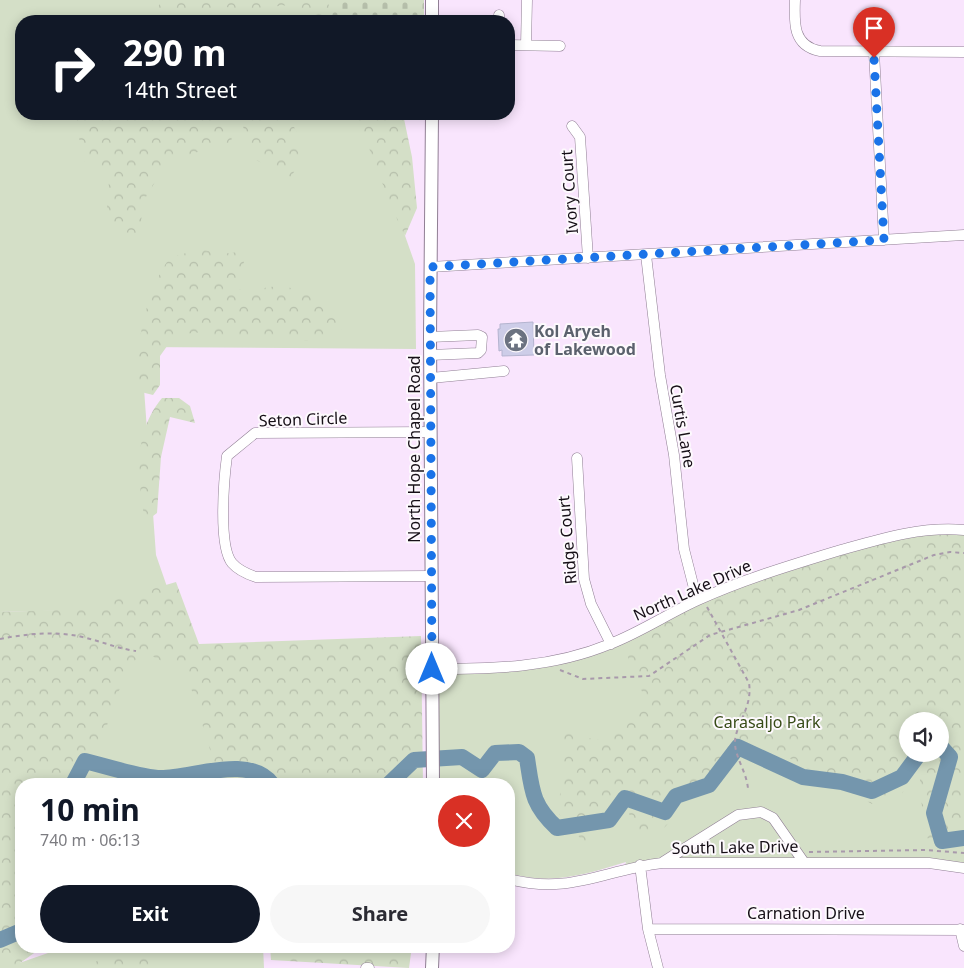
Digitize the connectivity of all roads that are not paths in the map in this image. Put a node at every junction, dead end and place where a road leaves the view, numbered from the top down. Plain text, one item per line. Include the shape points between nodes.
1 (432, 0) edge
2 (526, 0) edge
3 (795, 0) edge
4 (432, 15) edge
5 (515, 45) edge
6 (526, 45) junction
7 (560, 46) dead end
8 (874, 52) junction
9 (964, 52) edge
10 (432, 120) edge
11 (572, 126) dead end
12 (964, 235) edge
13 (884, 240) junction
14 (646, 255) junction
15 (588, 258) junction
16 (430, 267) junction
17 (430, 337) junction
18 (430, 355) junction
19 (504, 371) dead end
20 (430, 378) junction
21 (431, 432) junction
22 (577, 458) dead end
23 (964, 530) edge
24 (431, 576) junction
25 (700, 599) junction
26 (611, 644) junction
27 (432, 669) junction
28 (433, 778) edge
29 (804, 861) junction
30 (662, 863) junction
31 (640, 865) junction
32 (964, 868) edge
33 (515, 881) edge
34 (648, 929) junction
35 (962, 929) edge
36 (964, 946) edge
37 (433, 953) edge
38 (432, 968) edge
39 (658, 968) edge

1 - 4 main road
2 - 6 street
3 - 8 street via 795,30 810,49
5 - 6 street
6 - 7 street
8 - 9 street
8 - 13 street
10 - 16 main road, North Hope Chapel Road
11 - 15 street, Ivory Court via 580,137
12 - 13 street
13 - 14 street
14 - 15 street
14 - 25 street, Curtis Lane via 684,549
15 - 16 street
16 - 17 main road, North Hope Chapel Road
17 - 18 main road, North Hope Chapel Road
17 - 18 street via 478,335 482,337 482,350 478,353
18 - 20 main road, North Hope Chapel Road
19 - 20 street
20 - 21 main road, North Hope Chapel Road
21 - 24 main road, North Hope Chapel Road
21 - 24 street, Seton Circle via 255,433 227,456 224,481 225,546 233,564 244,572 261,577
22 - 26 street, Ridge Court via 584,579 591,604
23 - 25 street, North Lake Drive via 925,530 882,538 741,581
24 - 27 main road, North Hope Chapel Road
25 - 26 street, North Lake Drive
26 - 27 street, North Lake Drive via 544,664
27 - 28 main road, North Hope Chapel Road
29 - 30 street, South Lake Drive
29 - 30 street via 773,818 761,812 738,815
29 - 32 street, South Lake Drive via 929,863
30 - 31 street, South Lake Drive
31 - 33 street, South Lake Drive via 570,884 546,886
31 - 34 street
34 - 35 street, Carnation Drive
34 - 39 street
35 - 36 street
37 - 38 main road

